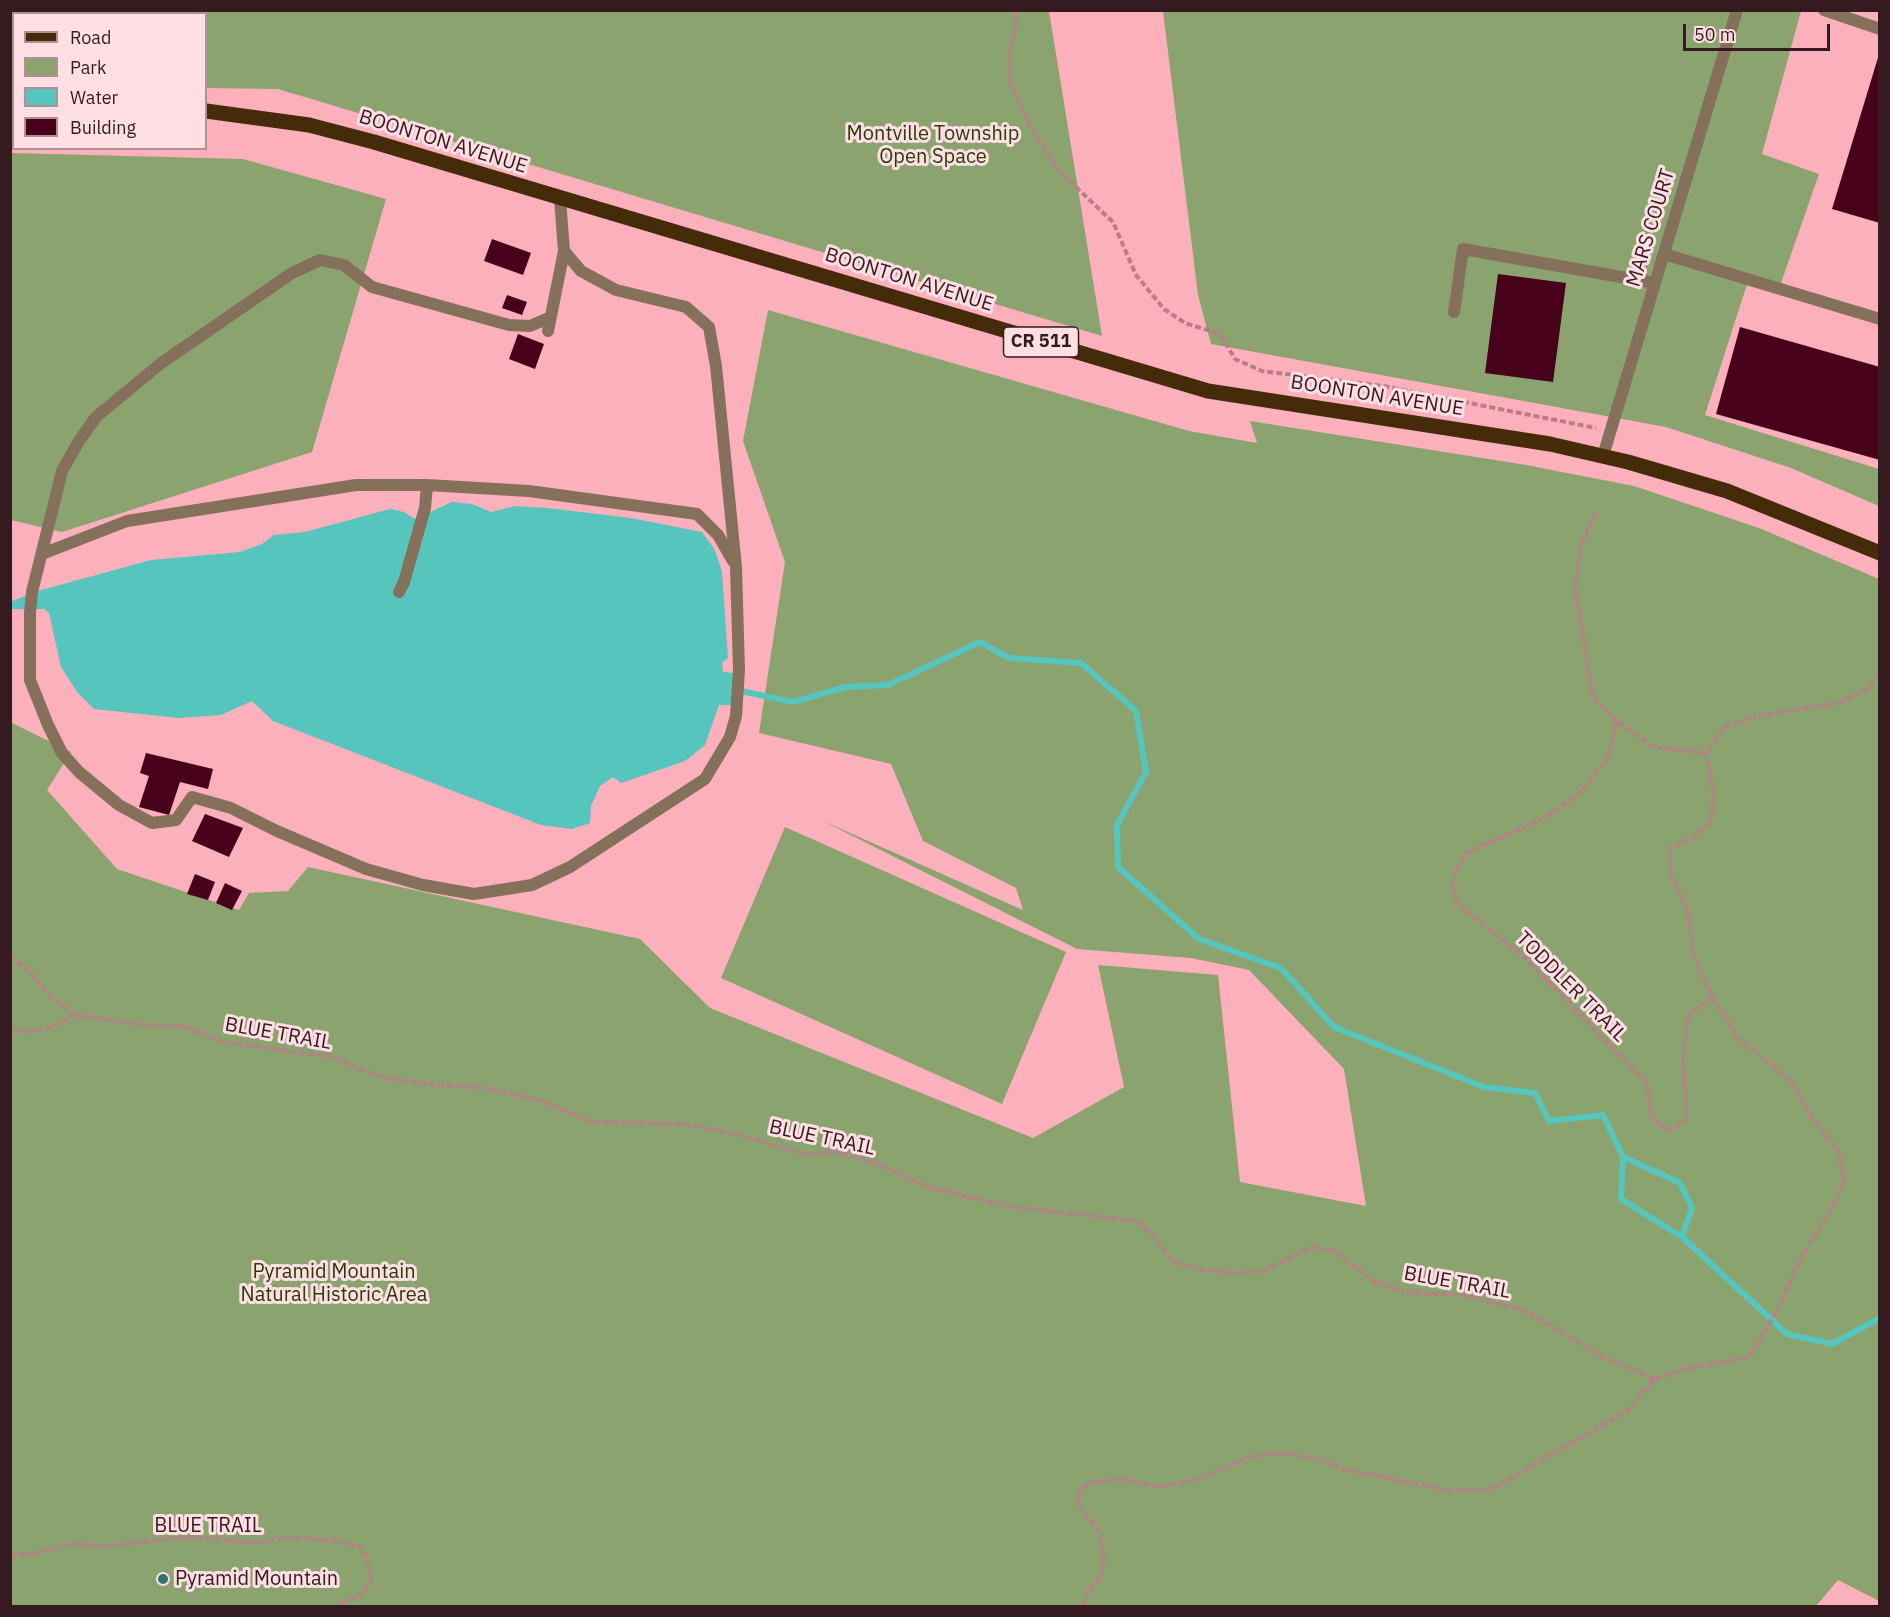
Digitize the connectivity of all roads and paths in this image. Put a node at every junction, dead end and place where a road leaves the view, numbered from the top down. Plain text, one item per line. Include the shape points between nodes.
1 (1016, 10) edge
2 (1737, 10) edge
3 (1824, 10) edge
4 (1880, 29) edge
5 (207, 111) edge
6 (560, 199) junction
7 (564, 251) junction
8 (1664, 254) junction
9 (1655, 283) junction
10 (1455, 312) dead end
11 (551, 317) junction
12 (1880, 318) edge
13 (549, 331) dead end
14 (1603, 456) junction
15 (427, 485) junction
16 (1596, 514) dead end
17 (1880, 553) edge
18 (42, 554) junction
19 (736, 567) junction
20 (402, 587) dead end
21 (1880, 675) edge
22 (1617, 721) junction
23 (1706, 753) junction
24 (10, 957) edge
25 (1713, 998) junction
26 (75, 1015) junction
27 (10, 1029) edge
28 (1655, 1379) junction
29 (10, 1555) edge
30 (337, 1606) edge
31 (1084, 1606) edge

1 - 14 path via 1009,52 1010,82 1030,127 1060,172 1113,222 1136,274 1164,309 1185,323 1220,334 1235,358 1262,371 1383,386 1596,427
2 - 8 lane, MARS COURT
3 - 4 lane
5 - 6 main road, BOONTON AVENUE / CR 511 via 309,125
6 - 7 lane
6 - 14 main road, BOONTON AVENUE / CR 511 via 1208,391
7 - 11 lane
7 - 19 lane via 581,272 616,290 686,307 709,327
8 - 9 lane, MARS COURT
8 - 12 lane
9 - 10 lane via 1463,249
9 - 14 lane, MARS COURT
11 - 13 lane
11 - 18 lane via 530,326 509,324 372,287 330,260 312,262 160,364 96,417 62,471
14 - 17 main road, BOONTON AVENUE / CR 511 via 1727,491
15 - 18 lane via 356,485 127,521
15 - 19 lane via 529,491 697,514 718,535
15 - 20 lane via 425,508
16 - 22 path via 1582,543 1575,587 1593,697
18 - 19 lane via 32,592 30,680 62,753 119,805 152,823 176,819 192,797 231,808 366,869 474,894 532,885 570,867 705,779 730,737 736,716 740,670
21 - 23 path via 1868,689 1838,703 1756,716 1725,727
22 - 23 path via 1653,747
22 - 25 path, TODDLER TRAIL via 1608,758 1578,795 1545,818 1467,853 1452,879 1457,904 1523,956 1647,1083 1651,1116 1667,1131 1687,1120 1683,1058 1689,1012
23 - 25 path via 1714,795 1712,821 1693,837 1670,848 1670,872 1687,908 1693,953
24 - 26 path
25 - 28 path via 1737,1038 1790,1080 1811,1116 1838,1150 1844,1181 1750,1357
26 - 27 path via 32,1032
26 - 28 path, BLUE TRAIL via 182,1026 224,1042 332,1057 383,1078 487,1088 541,1101 592,1122 685,1124 745,1136 804,1154 839,1152 878,1164 930,1188 1013,1207 1138,1221 1173,1262 1203,1270 1264,1271 1312,1247 1334,1251 1375,1281 1412,1293 1464,1295 1527,1312 1604,1358
28 - 31 path via 1627,1411 1492,1489 1451,1491 1282,1453 1248,1457 1197,1480 1161,1487 1119,1479 1089,1483 1076,1495 1081,1509 1100,1532 1104,1558 1101,1577 1088,1590
29 - 30 path, BLUE TRAIL via 71,1544 110,1546 188,1537 259,1543 287,1537 339,1541 361,1547 368,1560 371,1581 362,1594

